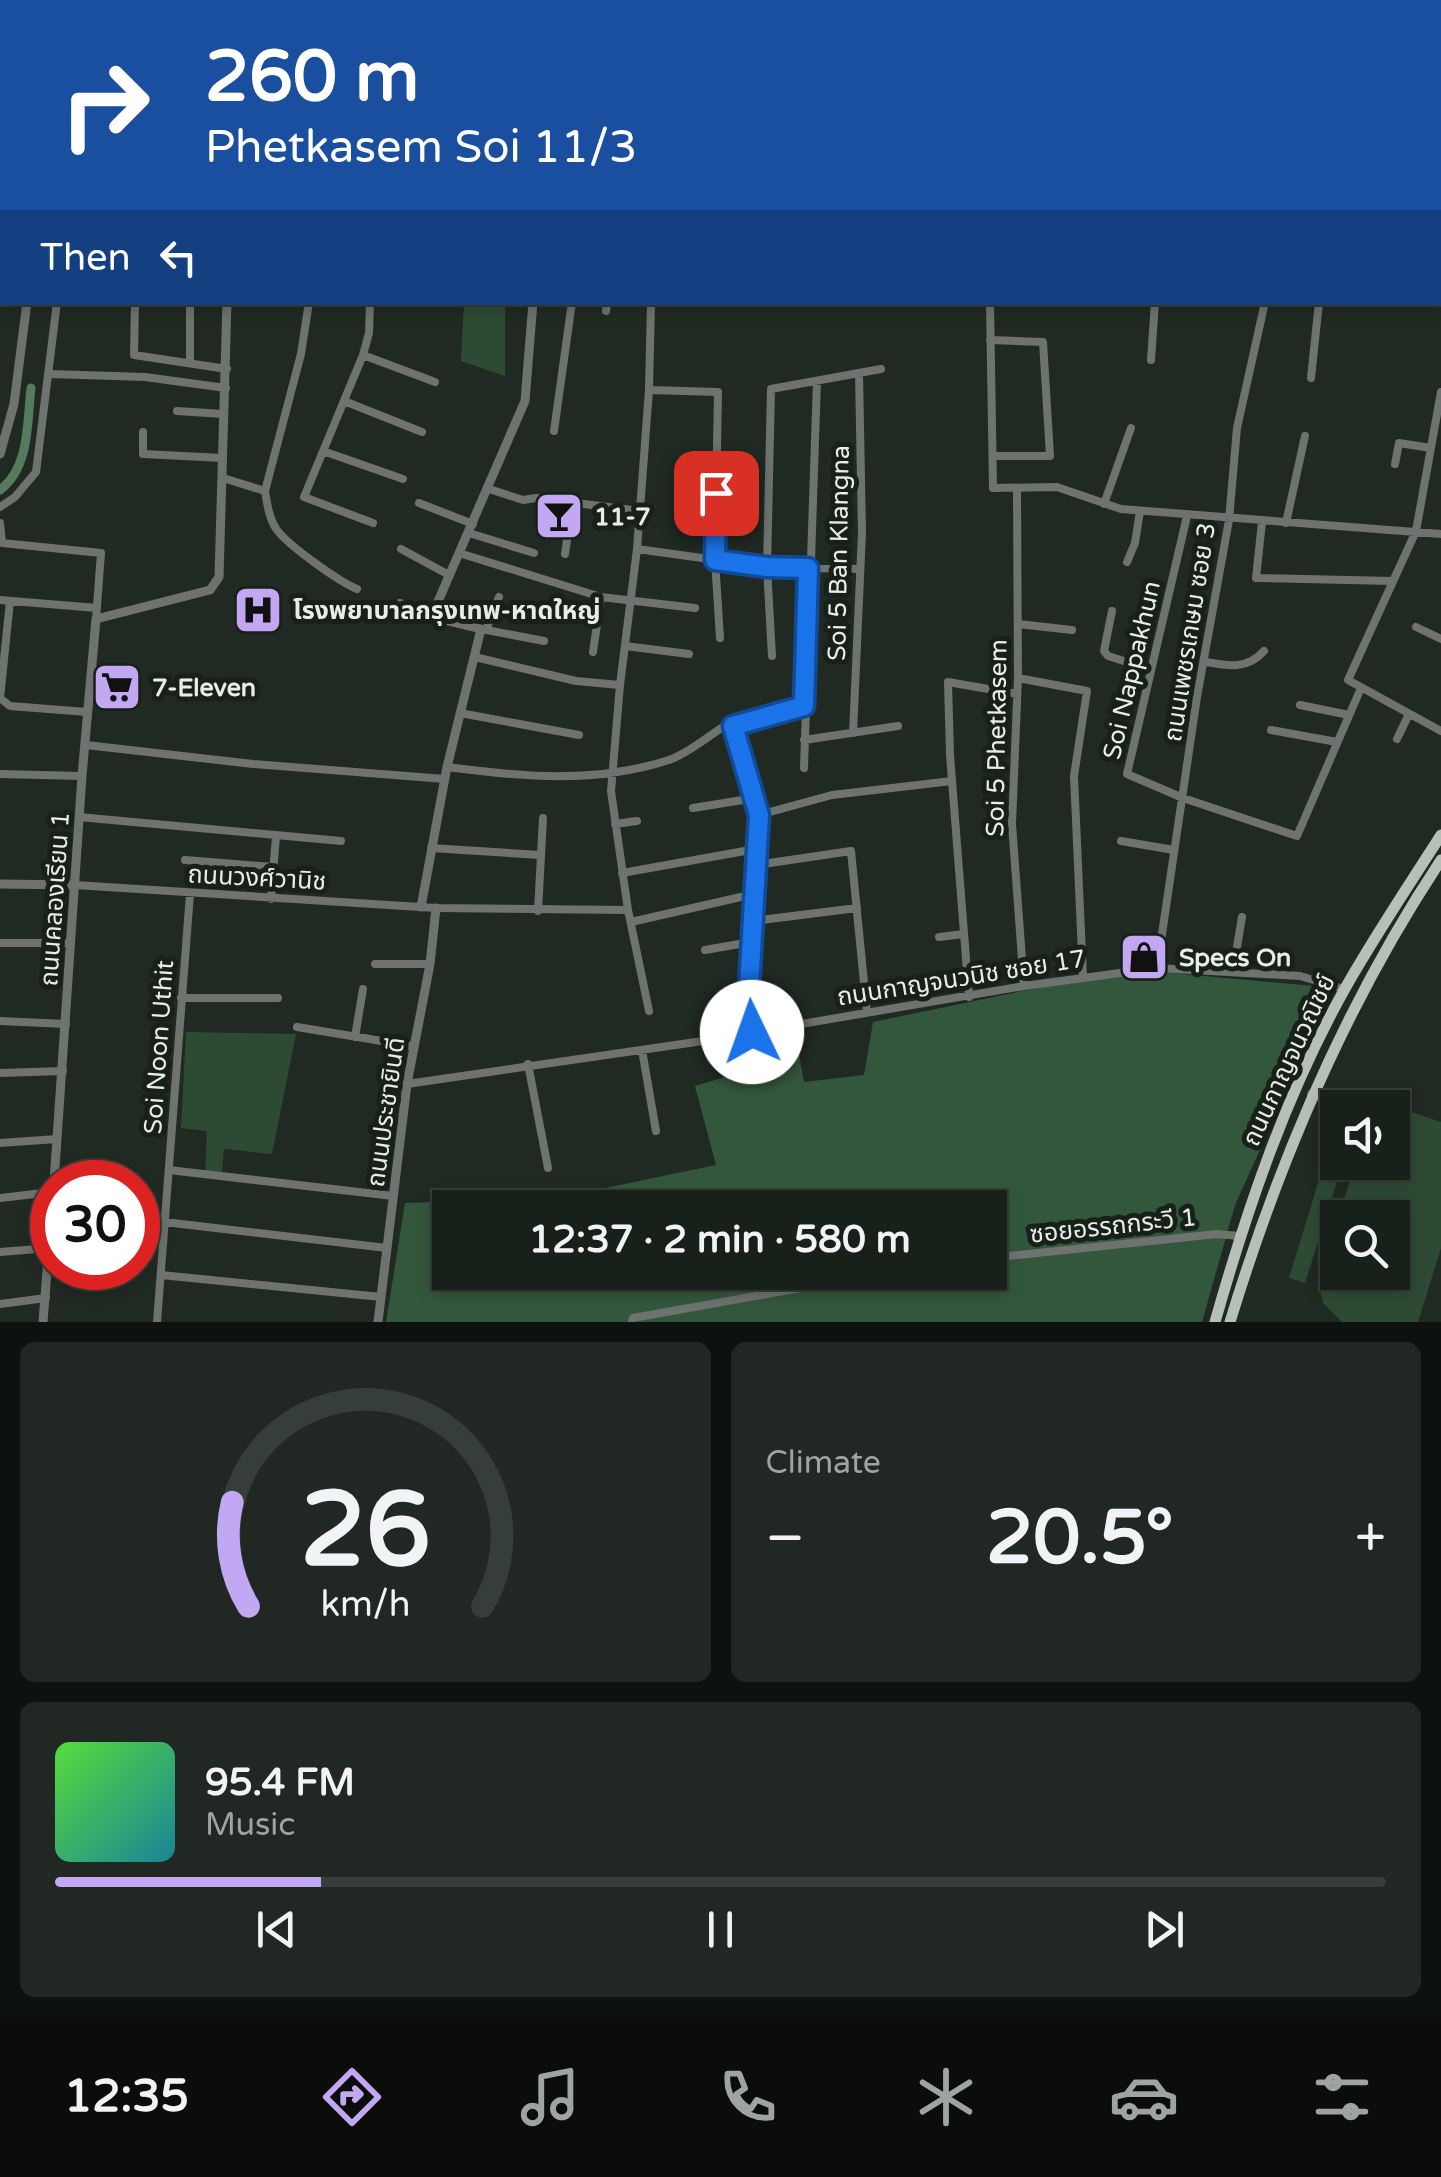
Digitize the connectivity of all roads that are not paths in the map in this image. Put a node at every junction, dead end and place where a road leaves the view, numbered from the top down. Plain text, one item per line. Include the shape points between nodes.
1 (27, 305) edge
2 (57, 305) edge
3 (135, 305) edge
4 (190, 305) edge
5 (227, 305) edge
6 (309, 305) edge
7 (370, 305) edge
8 (534, 305) edge
9 (572, 305) edge
10 (651, 305) edge
11 (990, 305) edge
12 (1155, 305) edge
13 (1264, 305) edge
14 (1319, 305) edge
15 (990, 340) junction
16 (363, 355) junction
17 (1150, 360) dead end
18 (190, 362) junction
19 (227, 368) junction
20 (882, 369) dead end
21 (859, 373) junction
22 (50, 374) junction
23 (1311, 378) dead end
24 (817, 381) junction
25 (435, 382) dead end
26 (226, 388) junction
27 (649, 390) junction
28 (1441, 392) edge
29 (344, 401) junction
30 (177, 412) dead end
31 (223, 414) junction
32 (1130, 428) dead end
33 (554, 431) dead end
34 (144, 432) dead end
35 (422, 432) dead end
36 (1305, 436) dead end
37 (1437, 438) edge
38 (1431, 448) junction
39 (323, 450) junction
40 (0, 454) edge
41 (994, 456) junction
42 (224, 458) junction
43 (1394, 464) dead end
44 (223, 478) junction
45 (403, 480) dead end
46 (489, 490) junction
47 (1017, 490) junction
48 (266, 491) junction
49 (419, 503) dead end
50 (572, 504) junction
51 (1104, 504) junction
52 (0, 507) edge
53 (1140, 511) junction
54 (640, 512) junction
55 (1188, 516) junction
56 (1229, 520) junction
57 (1262, 522) junction
58 (0, 523) edge
59 (373, 523) dead end
60 (1286, 523) junction
61 (471, 528) junction
62 (1416, 531) junction
63 (1441, 534) edge
64 (400, 549) dead end
65 (637, 550) junction
66 (460, 553) junction
67 (534, 553) dead end
68 (564, 554) dead end
69 (715, 560) junction
70 (1127, 562) dead end
71 (767, 567) junction
72 (808, 568) junction
73 (860, 568) junction
74 (449, 575) junction
75 (1393, 581) junction
76 (357, 588) dead end
77 (601, 596) junction
78 (499, 597) dead end
79 (5, 600) edge
80 (400, 602) dead end
81 (630, 602) junction
82 (695, 608) dead end
83 (1112, 611) dead end
84 (96, 614) junction
85 (431, 617) junction
86 (1018, 624) junction
87 (1416, 627) dead end
88 (483, 629) junction
89 (1072, 630) dead end
90 (720, 638) dead end
91 (1441, 639) edge
92 (544, 641) dead end
93 (625, 646) junction
94 (1264, 651) dead end
95 (593, 652) dead end
96 (689, 654) dead end
97 (475, 656) junction
98 (772, 656) dead end
99 (1206, 662) junction
100 (1149, 670) junction
101 (1018, 678) junction
102 (620, 686) junction
103 (1361, 688) junction
104 (1017, 694) junction
105 (0, 698) edge
106 (1300, 705) dead end
107 (804, 706) junction
108 (88, 712) junction
109 (460, 713) junction
110 (1409, 714) junction
111 (1349, 715) junction
112 (733, 726) junction
113 (898, 726) dead end
114 (1271, 730) dead end
115 (1441, 731) edge
116 (853, 733) junction
117 (579, 735) dead end
118 (1397, 739) dead end
119 (804, 740) junction
120 (1337, 742) junction
121 (86, 745) junction
122 (447, 767) junction
123 (804, 768) dead end
124 (612, 772) junction
125 (0, 774) edge
126 (82, 776) junction
127 (445, 779) junction
128 (952, 781) junction
129 (755, 798) junction
130 (1183, 798) junction
131 (693, 808) dead end
132 (759, 815) junction
133 (80, 818) junction
134 (544, 818) dead end
135 (637, 821) dead end
136 (615, 824) junction
137 (1441, 835) edge
138 (276, 836) junction
139 (341, 841) dead end
140 (1121, 841) dead end
141 (431, 848) junction
142 (756, 849) junction
143 (1174, 850) junction
144 (541, 854) junction
145 (184, 860) dead end
146 (1434, 862) edge
147 (756, 865) junction
148 (273, 867) junction
149 (622, 872) junction
150 (0, 884) edge
151 (75, 885) junction
152 (190, 894) junction
153 (754, 894) junction
154 (271, 899) junction
155 (421, 907) junction
156 (436, 908) junction
157 (856, 908) junction
158 (628, 910) junction
159 (538, 911) junction
160 (1242, 918) dead end
161 (753, 921) junction
162 (630, 922) junction
163 (964, 934) junction
164 (938, 937) dead end
165 (751, 942) junction
166 (0, 943) edge
167 (71, 943) junction
168 (705, 950) dead end
169 (376, 964) dead end
170 (430, 964) junction
171 (1157, 968) junction
172 (1232, 971) junction
173 (1083, 977) junction
174 (1024, 986) junction
175 (363, 989) dead end
176 (1344, 989) junction
177 (970, 996) junction
178 (182, 998) junction
179 (278, 998) dead end
180 (649, 1011) dead end
181 (866, 1013) junction
182 (0, 1021) edge
183 (66, 1024) junction
184 (297, 1027) dead end
185 (752, 1032) junction
186 (355, 1036) junction
187 (412, 1046) junction
188 (642, 1050) junction
189 (528, 1064) junction
190 (63, 1071) junction
191 (0, 1074) edge
192 (407, 1084) junction
193 (1311, 1094) junction
194 (1320, 1098) edge
195 (656, 1131) dead end
196 (57, 1140) junction
197 (0, 1143) edge
198 (56, 1160) edge
199 (548, 1168) dead end
200 (169, 1170) junction
201 (30, 1195) edge
202 (393, 1196) junction
203 (0, 1198) edge
204 (164, 1222) junction
205 (1239, 1236) junction
206 (387, 1248) junction
207 (30, 1250) edge
208 (0, 1252) edge
209 (1007, 1256) edge
210 (161, 1276) junction
211 (47, 1290) edge
212 (789, 1290) edge
213 (46, 1298) junction
214 (381, 1298) junction
215 (0, 1304) edge
216 (43, 1322) edge
217 (157, 1322) edge
218 (378, 1322) edge
219 (632, 1322) edge
220 (1215, 1322) edge
221 (1230, 1322) edge

1 - 40 street
2 - 22 street
3 - 18 street via 134,355
4 - 18 street
5 - 19 street
6 - 48 street
7 - 16 street
8 - 46 street via 525,401
9 - 33 street
10 - 27 street
11 - 15 street
12 - 17 street
13 - 56 street, ถนนเพชรเกษม ซอย 3 via 1237,428
14 - 23 street
15 - 41 street
15 - 41 street via 1044,342 1050,456
16 - 25 street
16 - 29 street
18 - 19 street
19 - 26 street
20 - 21 street
21 - 24 street
21 - 73 street, Soi 5 Ban Klangna
22 - 26 street
22 - 52 street via 36,472
24 - 71 street via 770,389
24 - 72 street
26 - 31 street
27 - 54 street
27 - 69 street via 718,392
28 - 37 street
29 - 35 street
29 - 39 street
30 - 31 street
31 - 42 street
32 - 51 street
34 - 42 street via 143,454
36 - 60 street
37 - 38 street
38 - 43 street via 1399,444
38 - 62 street
39 - 45 street
39 - 59 street via 304,497
41 - 47 street via 993,488
42 - 44 street
44 - 48 street
44 - 84 street via 220,578 210,590
46 - 50 street
46 - 61 street
47 - 51 street via 1057,487
47 - 86 street, Soi 5 Phetkasem
48 - 76 street via 277,530 339,582
49 - 61 street
50 - 54 street
50 - 68 street
51 - 53 street
53 - 55 street
53 - 70 street
54 - 65 street
55 - 56 street
55 - 100 street, Soi Nappakhun
56 - 57 street
56 - 99 street, ถนนเพชรเกษม ซอย 3
57 - 60 street
57 - 75 street via 1256,578
58 - 84 street via 2,543 101,553
60 - 62 street
61 - 66 street
61 - 67 street
62 - 63 street
62 - 75 street
64 - 74 street
65 - 69 street
65 - 81 street
66 - 74 street
66 - 77 street
69 - 71 street
69 - 90 street
71 - 72 street
71 - 98 street
72 - 73 street
72 - 107 street
73 - 116 street, Soi 5 Ban Klangna
74 - 85 street
75 - 103 street via 1348,680
77 - 81 street
77 - 95 street
78 - 88 street
79 - 84 street
79 - 105 street
80 - 85 street
81 - 82 street
81 - 93 street
83 - 100 street via 1104,651
84 - 108 street, ถนนคลองเรียน 1
85 - 88 street
86 - 89 street
86 - 101 street, Soi 5 Phetkasem
87 - 91 street
88 - 92 street
88 - 97 street
93 - 96 street
93 - 102 street
94 - 99 street via 1241,666
97 - 102 street
97 - 109 street
99 - 130 street, ถนนเพชรเกษม ซอย 3
100 - 130 street, Soi Nappakhun via 1127,774
101 - 104 street, Soi 5 Phetkasem
101 - 173 street via 1087,690 1074,776
102 - 124 street
103 - 110 street
103 - 111 street
104 - 128 street via 948,682
104 - 174 street, Soi 5 Phetkasem via 1012,824
105 - 108 street via 10,706
106 - 111 street
107 - 112 street
107 - 119 street
108 - 121 street, ถนนคลองเรียน 1
109 - 117 street
109 - 122 street
110 - 115 street
110 - 118 street
111 - 120 street
112 - 124 street via 672,759
112 - 129 street
113 - 116 street
114 - 120 street
116 - 119 street
119 - 123 street
120 - 130 street via 1297,836
121 - 126 street, ถนนคลองเรียน 1
121 - 127 street
122 - 124 street via 554,778
122 - 127 street
124 - 136 street
125 - 126 street
126 - 133 street, ถนนคลองเรียน 1
127 - 141 street
128 - 132 street via 832,795
128 - 163 street
129 - 131 street
129 - 132 street
130 - 143 street, ถนนเพชรเกษม ซอย 3
132 - 142 street
133 - 138 street
133 - 151 street, ถนนคลองเรียน 1
134 - 144 street
135 - 136 street
136 - 149 street
137 - 146 main road, ถนนกาญจนวณิชย์
138 - 139 street
138 - 148 street
140 - 143 street
141 - 144 street
141 - 155 street
142 - 147 street
142 - 149 street
143 - 171 street, ถนนเพชรเกษม ซอย 3
144 - 159 street
145 - 148 street
146 - 176 main road, ถนนกาญจนวณิชย์
146 - 193 main road, ถนนกาญจนวณิชย์
147 - 153 street
147 - 157 street via 850,851
148 - 154 street
149 - 158 street
150 - 151 street
151 - 152 street, ถนนวงศ์วานิช
151 - 167 street, ถนนคลองเรียน 1
152 - 154 street, ถนนวงศ์วานิช
152 - 178 street, Soi Noon Uthit
153 - 161 street
153 - 162 street
154 - 155 street, ถนนวงศ์วานิช
155 - 156 street, ถนนวงศ์วานิช
156 - 159 street, ถนนวงศ์วานิช
156 - 170 street, ถนนประชายินดี
157 - 161 street
157 - 181 street
158 - 159 street, ถนนวงศ์วานิช
158 - 162 street
160 - 172 street
161 - 165 street
162 - 180 street
163 - 164 street
163 - 177 street
165 - 168 street
165 - 185 street
166 - 167 street
167 - 183 street, ถนนคลองเรียน 1
169 - 170 street
170 - 187 street, ถนนประชายินดี
171 - 172 street, ถนนกาญจนวนิช ซอย 17
171 - 173 street, ถนนกาญจนวนิช ซอย 17
172 - 176 street, ถนนกาญจนวนิช ซอย 17 via 1300,976
173 - 174 street, ถนนกาญจนวนิช ซอย 17
174 - 177 street, ถนนกาญจนวนิช ซอย 17
175 - 186 street
176 - 205 main road, ถนนกาญจนวณิชย์ via 1285,1111
177 - 181 street, ถนนกาญจนวนิช ซอย 17
178 - 179 street
178 - 200 street, Soi Noon Uthit
181 - 185 street, ถนนกาญจนวนิช ซอย 17
182 - 183 street
183 - 190 street, ถนนคลองเรียน 1
184 - 186 street
185 - 188 street, ถนนกาญจนวนิช ซอย 17
186 - 187 street
187 - 192 street, ถนนประชายินดี
188 - 189 street, ถนนกาญจนวนิช ซอย 17
188 - 195 street
189 - 192 street, ถนนกาญจนวนิช ซอย 17
189 - 199 street
190 - 191 street
190 - 196 street, ถนนคลองเรียน 1
192 - 202 street, ถนนประชายินดี
193 - 194 street
193 - 221 main road, ถนนกาญจนวณิชย์
196 - 197 street
196 - 198 street, ถนนคลองเรียน 1
200 - 202 street
200 - 204 street, Soi Noon Uthit
201 - 203 street
202 - 206 street, ถนนประชายินดี
204 - 206 street
204 - 210 street, Soi Noon Uthit
205 - 209 street, ซอยอรรถกระวี 1
205 - 220 main road, ถนนกาญจนวณิชย์
206 - 214 street, ถนนประชายินดี
207 - 208 street
210 - 214 street
210 - 217 street, Soi Noon Uthit
211 - 213 street
212 - 219 street
213 - 215 street
213 - 216 street
214 - 218 street, ถนนประชายินดี

